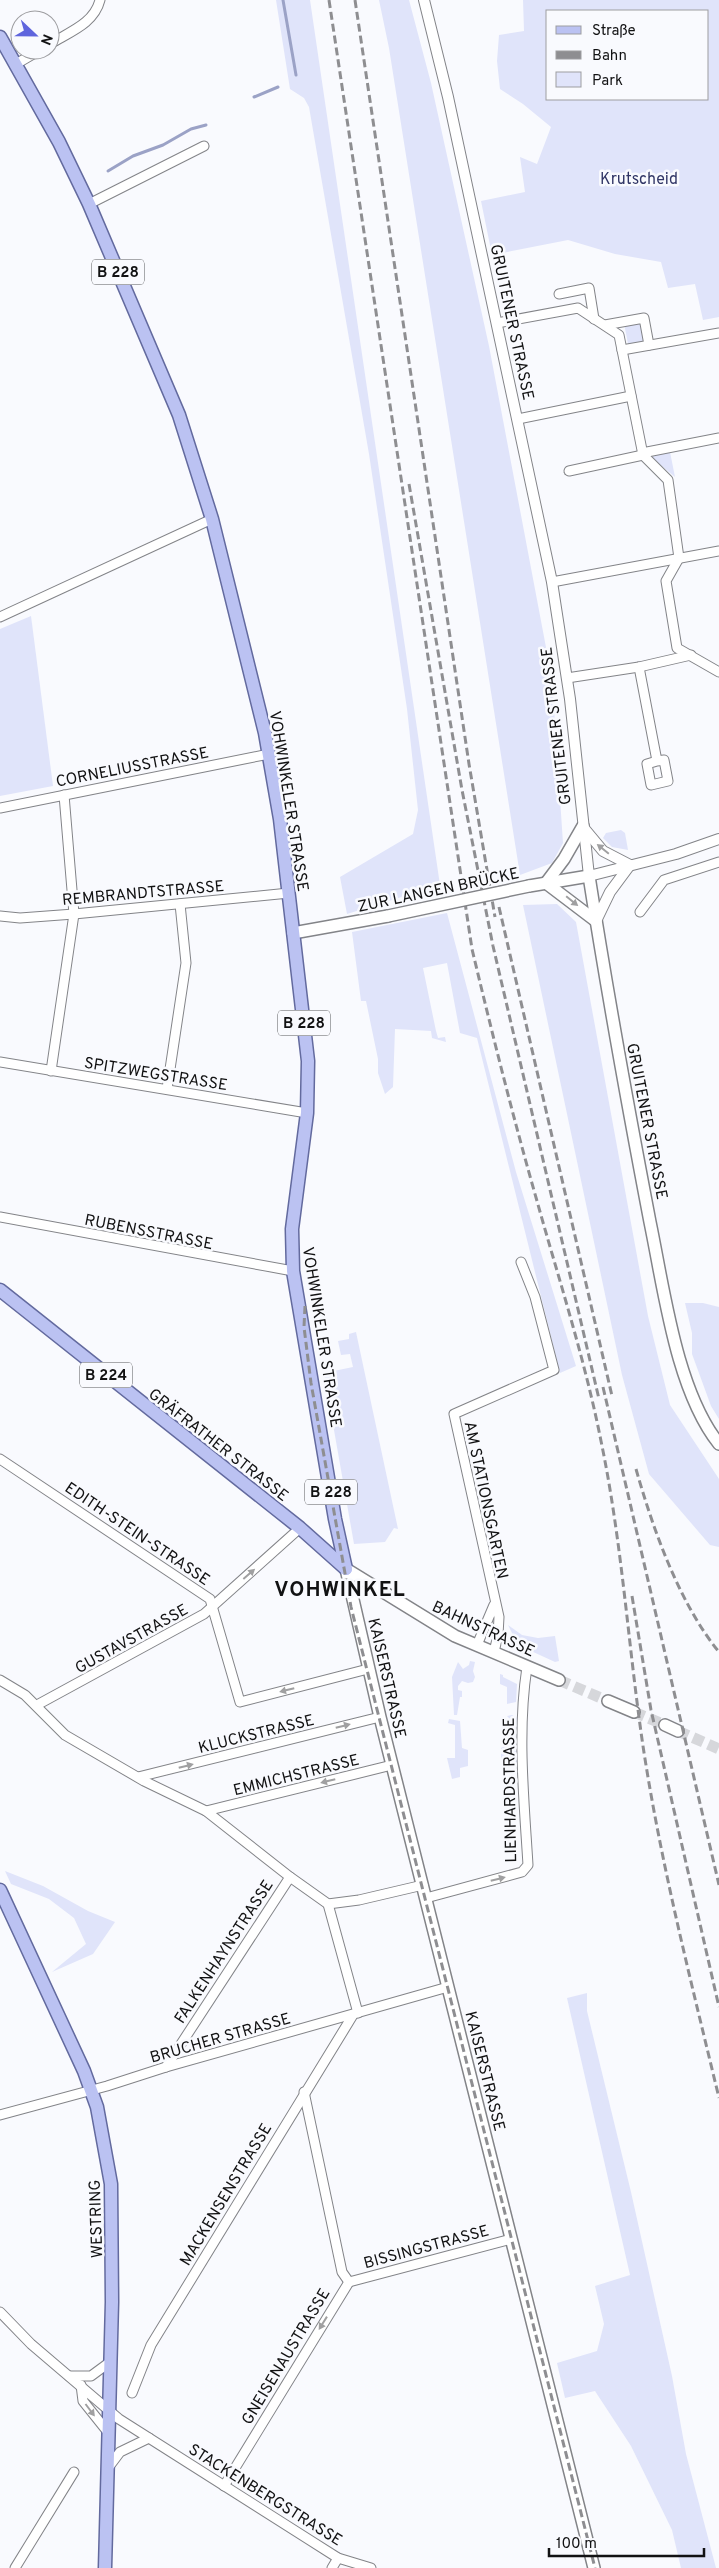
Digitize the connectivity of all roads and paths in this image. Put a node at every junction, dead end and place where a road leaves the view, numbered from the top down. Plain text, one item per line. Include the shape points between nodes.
1 (100, 0) edge
2 (424, 0) edge
3 (0, 37) edge
4 (60, 38) edge
5 (23, 60) edge
6 (16, 64) junction
7 (204, 146) dead end
8 (89, 204) junction
9 (560, 294) dead end
10 (594, 318) junction
11 (497, 323) junction
12 (604, 325) junction
13 (719, 333) edge
14 (649, 345) junction
15 (622, 350) junction
16 (631, 396) junction
17 (518, 419) junction
18 (719, 438) edge
19 (642, 454) junction
20 (569, 471) dead end
21 (212, 519) junction
22 (719, 552) edge
23 (679, 558) junction
24 (552, 582) junction
25 (0, 617) edge
26 (691, 655) junction
27 (639, 667) junction
28 (719, 672) edge
29 (567, 678) junction
30 (269, 754) junction
31 (657, 761) dead end
32 (64, 795) junction
33 (0, 808) edge
34 (583, 826) junction
35 (719, 839) edge
36 (719, 862) edge
37 (630, 866) junction
38 (589, 876) junction
39 (546, 883) junction
40 (289, 893) junction
41 (180, 904) junction
42 (640, 912) dead end
43 (74, 914) junction
44 (0, 916) edge
45 (596, 921) junction
46 (293, 932) junction
47 (0, 1062) edge
48 (51, 1071) junction
49 (167, 1089) junction
50 (307, 1113) junction
51 (0, 1218) edge
52 (522, 1262) dead end
53 (293, 1271) junction
54 (0, 1290) edge
55 (719, 1444) edge
56 (0, 1459) edge
57 (300, 1528) junction
58 (347, 1575) junction
59 (494, 1605) junction
60 (211, 1606) junction
61 (477, 1645) junction
62 (494, 1652) junction
63 (526, 1666) junction
64 (368, 1669) junction
65 (0, 1680) edge
66 (559, 1680) tunnel mouth
67 (608, 1701) tunnel mouth
68 (37, 1705) junction
69 (634, 1712) tunnel mouth
70 (380, 1717) junction
71 (665, 1725) tunnel mouth
72 (678, 1731) tunnel mouth
73 (392, 1765) junction
74 (138, 1777) junction
75 (206, 1811) junction
76 (290, 1877) junction
77 (423, 1885) junction
78 (0, 1890) edge
79 (426, 1898) junction
80 (328, 1904) junction
81 (448, 1987) junction
82 (356, 2014) junction
83 (166, 2067) junction
84 (92, 2090) junction
85 (304, 2092) junction
86 (0, 2115) edge
87 (511, 2239) junction
88 (349, 2282) junction
89 (0, 2312) edge
90 (110, 2362) junction
91 (69, 2376) junction
92 (81, 2385) junction
93 (132, 2393) dead end
94 (108, 2411) junction
95 (108, 2431) junction
96 (149, 2438) junction
97 (107, 2469) junction
98 (74, 2472) dead end
99 (224, 2486) junction
100 (339, 2558) junction
101 (15, 2568) edge
102 (105, 2568) edge
103 (332, 2568) edge
104 (342, 2568) edge
105 (371, 2568) edge
106 (594, 2568) edge

1 - 4 street via 98,11 89,21
2 - 11 street, GRUITENER STRASSE
3 - 6 main road, VOHWINKELER STRASSE / B 228
5 - 6 street
6 - 8 main road, VOHWINKELER STRASSE / B 228
7 - 8 street
8 - 21 main road, VOHWINKELER STRASSE / B 228 via 179,415
9 - 10 street via 589,288
10 - 11 street via 578,308
10 - 12 street
11 - 17 street, GRUITENER STRASSE
12 - 14 street via 644,318
12 - 15 street via 620,335
13 - 14 street
14 - 15 street
15 - 16 street
16 - 17 street
16 - 19 street
17 - 24 street, GRUITENER STRASSE
18 - 19 street
19 - 20 street
19 - 23 street via 668,480
21 - 25 street
21 - 30 main road, VOHWINKELER STRASSE / B 228
22 - 23 street
23 - 24 street
23 - 26 street via 666,581 677,648
24 - 29 street, GRUITENER STRASSE
26 - 27 street
26 - 28 street
27 - 29 street
27 - 31 street
29 - 34 street, GRUITENER STRASSE
30 - 32 street, CORNELIUSSTRASSE
30 - 40 main road, VOHWINKELER STRASSE / B 228
32 - 33 street, CORNELIUSSTRASSE
32 - 43 street
37 -> 34 street via 604,851
34 - 38 street, GRUITENER STRASSE
34 - 39 main road
35 - 37 street
36 - 42 street via 664,880
37 - 38 street
37 - 45 street via 610,892
38 - 39 main road, ZUR LANGEN BRÜCKE
38 - 45 main road, GRUITENER STRASSE
39 -> 45 main road
39 - 46 main road, ZUR LANGEN BRÜCKE, bridge via 348,925
40 - 41 street, REMBRANDTSTRASSE
40 - 46 main road, VOHWINKELER STRASSE / B 228
41 - 43 street, REMBRANDTSTRASSE
41 - 49 street via 186,963
43 - 44 street, REMBRANDTSTRASSE via 20,918
43 - 48 street
45 - 55 main road, GRUITENER STRASSE via 666,1301 682,1366 696,1405
46 - 50 main road, VOHWINKELER STRASSE / B 228 via 308,1062
47 - 48 street, SPITZWEGSTRASSE
48 - 49 street, SPITZWEGSTRASSE
49 - 50 street, SPITZWEGSTRASSE
50 - 53 main road, VOHWINKELER STRASSE / B 228 via 292,1229
51 - 53 street, RUBENSSTRASSE
52 - 59 street, AM STATIONSGARTEN via 554,1370 454,1414
53 - 58 main road, VOHWINKELER STRASSE / B 228
54 - 57 main road, GRÄFRATHER STRASSE / B 224
56 - 60 street, EDITH-STEIN-STRASSE via 210,1599
57 - 58 main road, GRÄFRATHER STRASSE
60 -> 57 street, GUSTAVSTRASSE
58 - 61 main road, BAHNSTRASSE
58 - 64 main road, KAISERSTRASSE / B 228
59 - 61 street, AM STATIONSGARTEN
59 - 62 street, AM STATIONSGARTEN via 499,1627
64 -> 60 street, EDITH-STEIN-STRASSE via 240,1702
60 - 68 street, GUSTAVSTRASSE via 204,1614 157,1642
61 - 62 main road, BAHNSTRASSE
62 - 63 main road, BAHNSTRASSE
63 - 66 main road, BAHNSTRASSE
79 -> 63 street, LIENHARDSTRASSE via 526,1870 523,1774
64 - 70 main road, KAISERSTRASSE / B 228
65 - 68 street
67 - 69 main road
68 - 74 street via 65,1735
70 - 73 main road, KAISERSTRASSE / B 228
74 -> 70 street, KLUCKSTRASSE
71 - 72 main road
73 -> 75 street, EMMICHSTRASSE
73 - 77 main road, KAISERSTRASSE / B 228
74 - 75 street
75 - 76 street
76 - 80 street
76 - 83 street, FALKENHAYNSTRASSE
77 - 79 main road, KAISERSTRASSE / B 228
77 - 80 street
78 - 84 main road, WESTRING
79 - 81 main road, KAISERSTRASSE / B 228
80 - 82 street
81 - 82 street, BRUCHER STRASSE
81 - 87 main road, KAISERSTRASSE / B 228
82 - 83 street, BRUCHER STRASSE
82 - 85 street, MACKENSENSTRASSE
83 - 84 street, BRUCHER STRASSE
84 - 86 street, BRUCHER STRASSE
84 - 90 main road, WESTRING via 113,2204
85 - 88 street, GNEISENAUSTRASSE via 342,2272
85 - 93 street, MACKENSENSTRASSE via 151,2345
87 - 88 street, BISSINGSTRASSE
87 - 106 main road, KAISERSTRASSE / B 228
88 -> 99 street, GNEISENAUSTRASSE
89 - 91 street, STACKENBERGSTRASSE
90 - 91 street via 91,2376
90 - 94 main road, WESTRING
91 - 92 street, STACKENBERGSTRASSE
92 - 94 street, STACKENBERGSTRASSE
92 -> 95 street via 83,2401
94 - 95 main road, WESTRING
94 - 96 street, STACKENBERGSTRASSE
95 - 97 main road, WESTRING
96 - 97 street via 120,2452
96 - 99 street, STACKENBERGSTRASSE
97 - 102 main road, WESTRING
98 - 101 street
99 - 100 street, STACKENBERGSTRASSE
100 - 103 street
100 - 104 street
100 - 105 street, STACKENBERGSTRASSE

